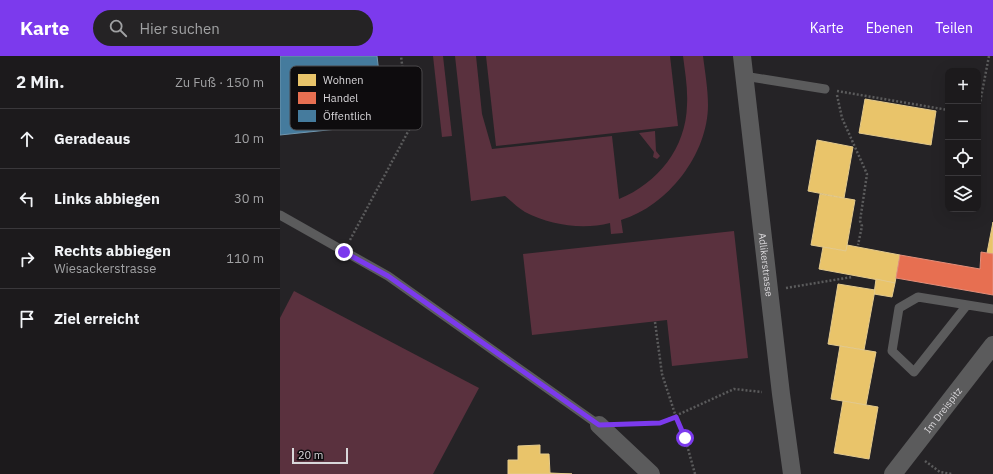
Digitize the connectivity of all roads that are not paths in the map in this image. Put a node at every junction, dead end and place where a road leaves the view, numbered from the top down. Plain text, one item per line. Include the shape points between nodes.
1 (742, 56) edge
2 (744, 76) junction
3 (825, 89) road end
4 (280, 215) edge
5 (967, 305) junction
6 (993, 309) edge
7 (993, 345) edge
8 (599, 425) joint
9 (651, 474) edge
10 (792, 474) edge
11 (893, 474) edge

1 - 2 street, Adlikerstrasse
2 - 3 lane
2 - 10 street, Adlikerstrasse
4 - 8 lane via 388,276
5 - 5 lane via 918,297 899,308 892,351 914,372
5 - 6 lane
7 - 11 street, Im Dreispitz
8 - 9 street

